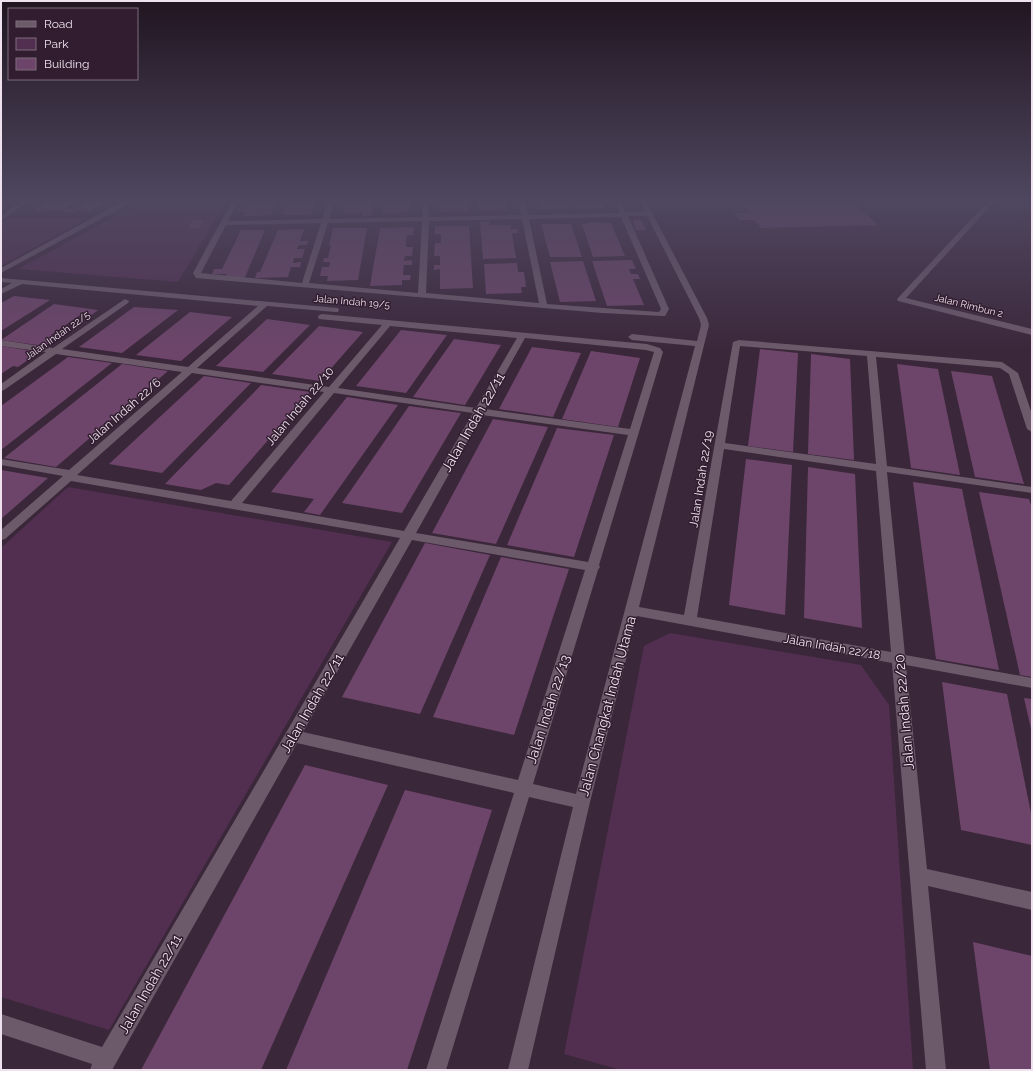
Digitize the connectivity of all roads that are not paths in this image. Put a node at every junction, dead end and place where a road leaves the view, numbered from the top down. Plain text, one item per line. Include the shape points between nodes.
1 (37, 251) edge
2 (208, 251) edge
3 (316, 251) edge
4 (424, 251) edge
5 (532, 251) edge
6 (640, 251) edge
7 (669, 251) edge
8 (946, 251) edge
9 (1, 270) edge
10 (1, 280) edge
11 (20, 282) junction
12 (305, 285) junction
13 (1, 292) edge
14 (422, 295) junction
15 (125, 301) dead end
16 (265, 304) junction
17 (543, 306) junction
18 (322, 317) dead end
19 (387, 324) junction
20 (1032, 332) edge
21 (523, 336) junction
22 (1, 343) edge
23 (701, 344) junction
24 (54, 350) junction
25 (872, 353) junction
26 (191, 370) junction
27 (1, 388) edge
28 (330, 390) junction
29 (479, 411) junction
30 (1032, 429) edge
31 (633, 433) junction
32 (719, 445) junction
33 (1, 462) edge
34 (882, 468) junction
35 (70, 475) junction
36 (1032, 490) edge
37 (234, 505) junction
38 (408, 535) junction
39 (1, 536) edge
40 (594, 566) junction
41 (632, 610) junction
42 (690, 621) junction
43 (900, 659) junction
44 (1032, 683) edge
45 (293, 736) junction
46 (523, 788) junction
47 (582, 802) junction
48 (919, 876) junction
49 (1032, 901) edge
50 (1, 1024) edge
51 (104, 1064) edge
52 (436, 1070) edge
53 (518, 1070) edge
54 (936, 1070) edge

1 - 9 street
2 - 12 street via 197,273 198,276
3 - 12 street
4 - 14 street
5 - 17 street
6 - 17 street via 665,309 662,314
7 - 23 street, Jalan Changkat Indah Utama via 703,318 705,325
8 - 20 street, Jalan Rimbun 2 via 901,299
10 - 11 street, Jalan Indah 19/5
11 - 13 street
11 - 16 street, Jalan Indah 19/5
12 - 14 street
14 - 17 street
15 - 24 street, Jalan Indah 22/5
16 - 23 street, Jalan Indah 19/5
16 - 26 street, Jalan Indah 22/6
18 - 19 street
19 - 21 street
19 - 28 street, Jalan Indah 22/10
21 - 29 street, Jalan Indah 22/11
21 - 31 street, Jalan Indah 22/13 via 657,350 659,355
22 - 24 street
23 - 41 street, Jalan Changkat Indah Utama
24 - 26 street
24 - 27 street, Jalan Indah 22/5
25 - 30 street via 1006,367 1013,373
25 - 32 street, Jalan Indah 22/19 via 736,344
25 - 34 street, Jalan Indah 22/20
26 - 28 street
26 - 35 street, Jalan Indah 22/6
28 - 29 street
28 - 37 street, Jalan Indah 22/10
29 - 31 street
29 - 38 street, Jalan Indah 22/11
31 - 40 street, Jalan Indah 22/13
32 - 34 street
32 - 42 street, Jalan Indah 22/19
33 - 35 street
34 - 36 street
34 - 43 street, Jalan Indah 22/20
35 - 37 street
35 - 39 street, Jalan Indah 22/6
37 - 38 street
38 - 40 street
38 - 45 street, Jalan Indah 22/11
40 - 46 street, Jalan Indah 22/13
41 - 42 street, Jalan Indah 22/18
41 - 47 street, Jalan Changkat Indah Utama
42 - 43 street, Jalan Indah 22/18
43 - 44 street, Jalan Indah 22/18
43 - 48 street, Jalan Indah 22/20
45 - 46 street
45 - 51 street, Jalan Indah 22/11
46 - 47 street
46 - 52 street, Jalan Indah 22/13
47 - 53 street, Jalan Changkat Indah Utama
48 - 49 street
48 - 54 street, Jalan Indah 22/20
50 - 51 street

